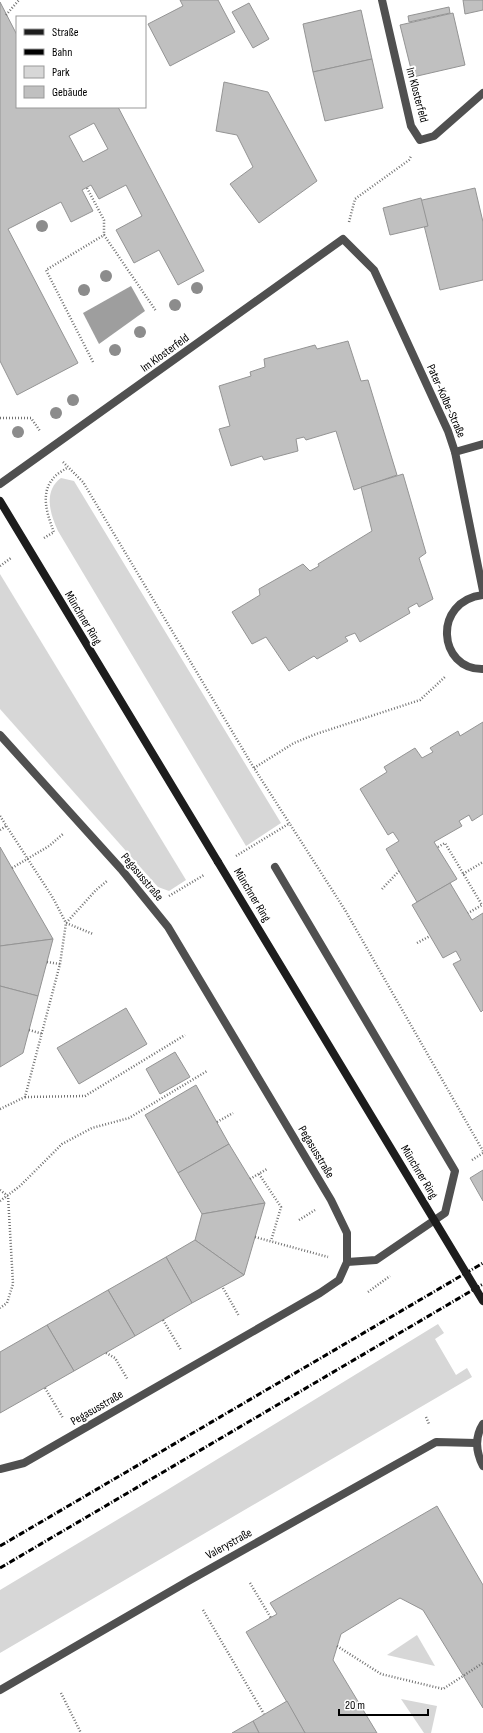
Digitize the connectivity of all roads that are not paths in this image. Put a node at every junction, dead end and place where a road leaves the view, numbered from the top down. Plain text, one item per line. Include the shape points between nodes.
1 (382, 0) edge
2 (483, 93) edge
3 (344, 239) joint
4 (483, 444) edge
5 (455, 452) junction
6 (0, 484) edge
7 (0, 501) edge
8 (483, 591) edge
9 (483, 595) edge
10 (483, 669) edge
11 (0, 735) edge
12 (275, 867) dead end
13 (347, 1262) junction
14 (483, 1301) edge
15 (483, 1424) edge
16 (476, 1443) junction
17 (483, 1466) edge
18 (0, 1469) edge
19 (0, 1690) edge

1 - 2 street, Im Klosterfeld via 411,126 420,140 434,136
3 - 5 street, Pater-Kolbe-Straße via 374,270 448,431
3 - 6 street, Im Klosterfeld
4 - 5 street
5 - 8 street, Pater-Kolbe-Straße
7 - 14 main road, Münchner Ring, bridge
9 - 10 street via 468,598 460,603 449,619 446,631 448,644 453,653 468,666
11 - 13 street, Pegasusstraße via 121,869 168,928 331,1200 347,1233
12 - 13 street via 455,1171 445,1212 376,1260
13 - 18 street, Pegasusstraße via 339,1280 249,1334 24,1463
15 - 16 street via 478,1431
16 - 17 street
16 - 19 street, Valerystraße via 436,1442

